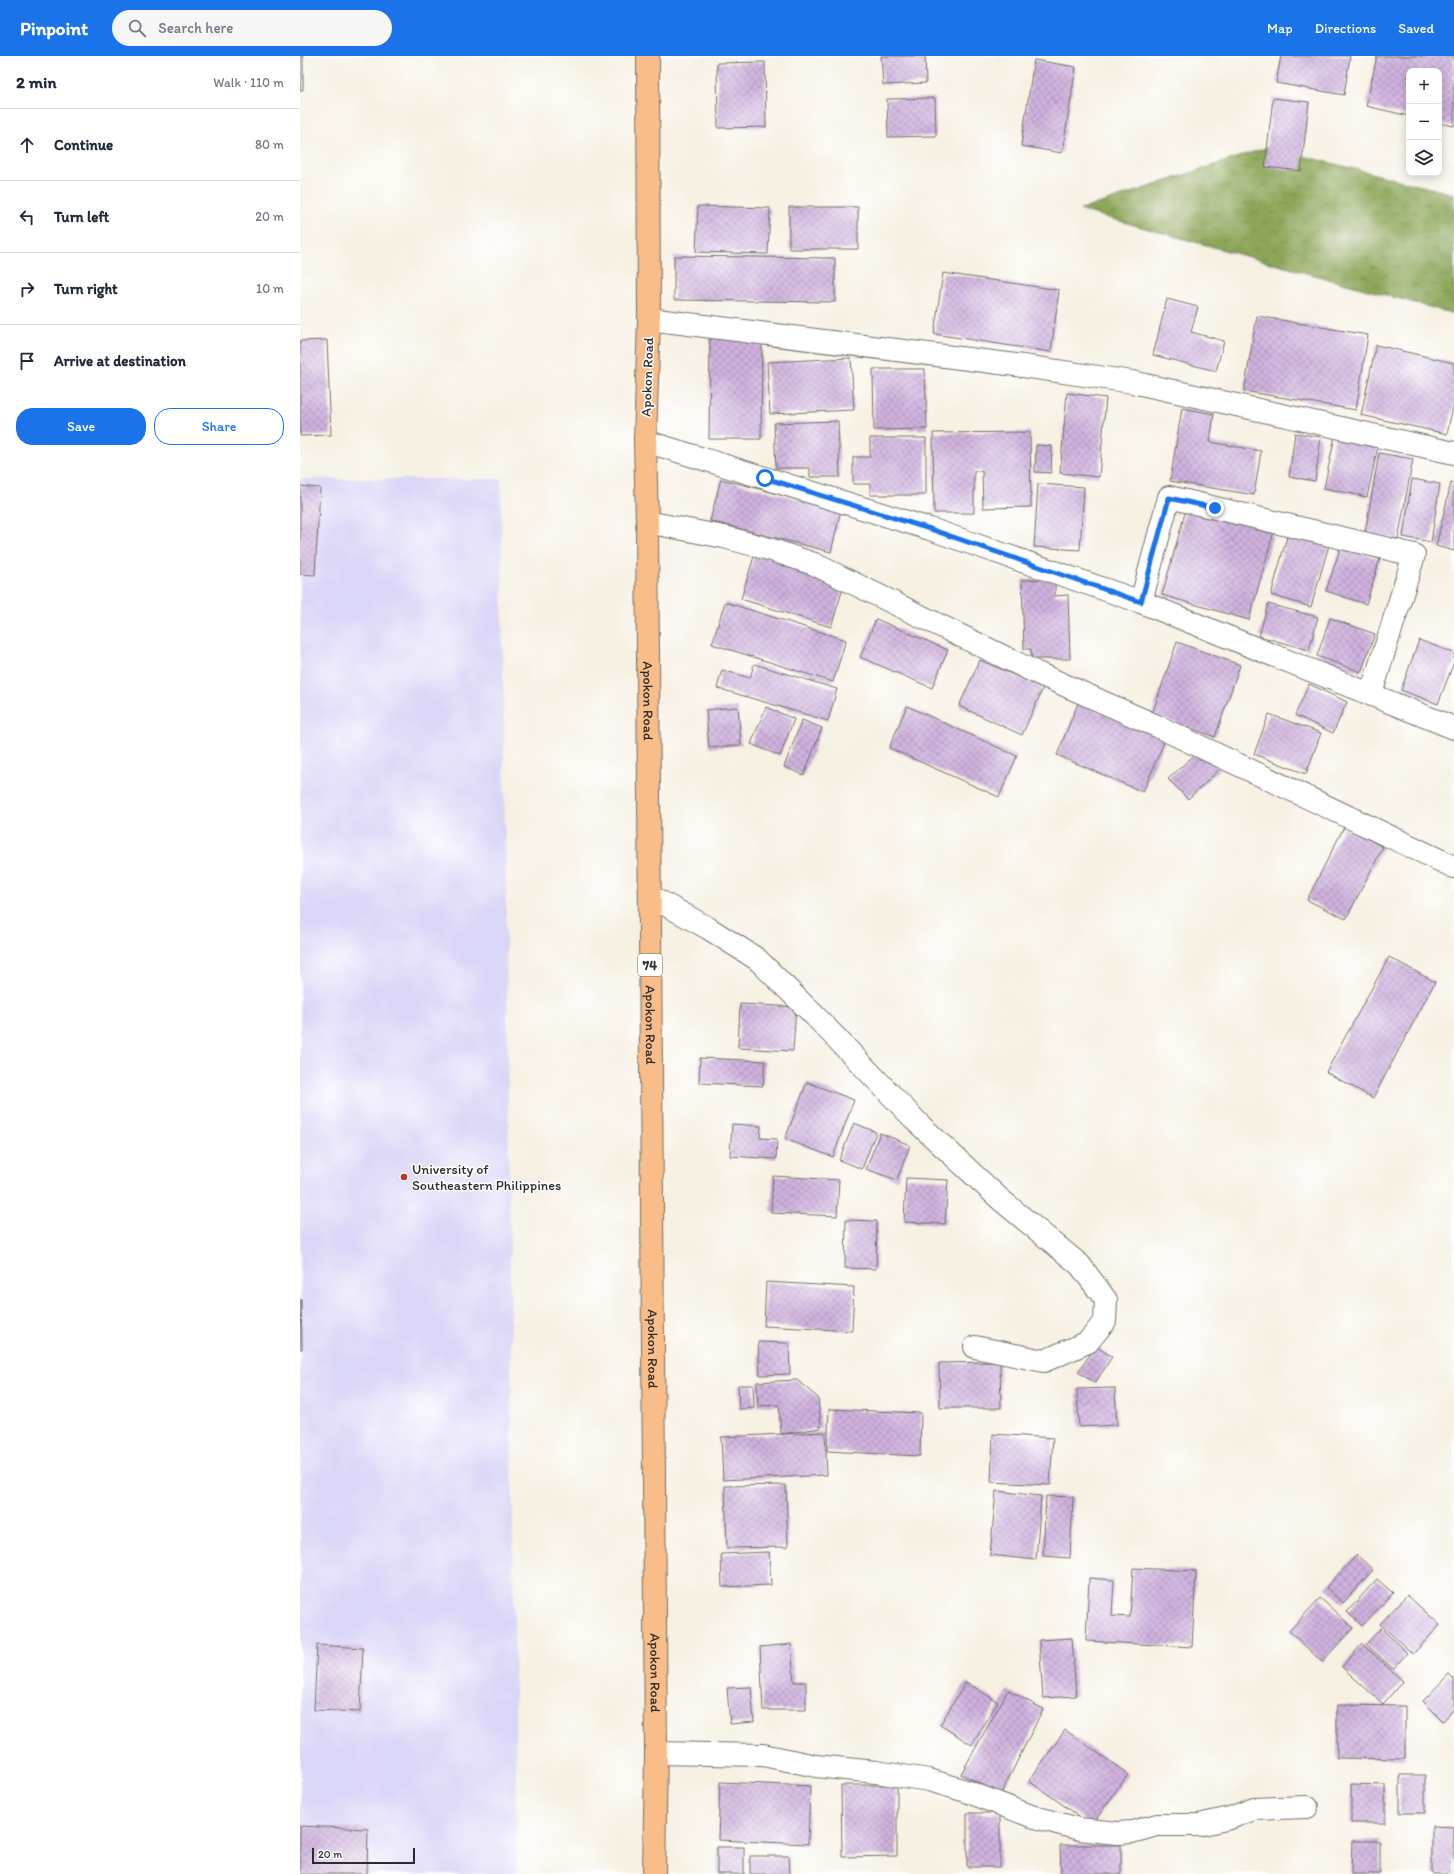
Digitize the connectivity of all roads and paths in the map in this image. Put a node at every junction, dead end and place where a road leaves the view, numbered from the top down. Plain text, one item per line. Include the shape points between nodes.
1 (648, 56) edge
2 (649, 319) junction
3 (645, 442) junction
4 (1454, 453) edge
5 (647, 522) junction
6 (1141, 602) junction
7 (1371, 694) junction
8 (1454, 728) edge
9 (1454, 867) edge
10 (650, 896) junction
11 (974, 1347) dead end
12 (656, 1753) junction
13 (1307, 1807) dead end
14 (654, 1874) edge

1 - 2 highway, Apokon Road / 74
2 - 3 highway, Apokon Road / 74
2 - 4 street via 1132,382
3 - 5 highway, Apokon Road / 74
3 - 6 street via 930,529
5 - 9 street via 724,537 814,564 1035,672 1159,727
5 - 10 highway, Apokon Road / 74
6 - 7 street
6 - 7 street via 1169,498 1414,555
7 - 8 street
10 - 11 street via 757,959 926,1130 1001,1200 1080,1266 1106,1300 1104,1321 1088,1342 1044,1361
10 - 12 highway, Apokon Road / 74
12 - 13 street via 763,1755 816,1766 929,1780 1031,1816 1079,1829 1117,1833 1157,1825 1200,1825 1254,1809
12 - 14 highway, Apokon Road / 74

